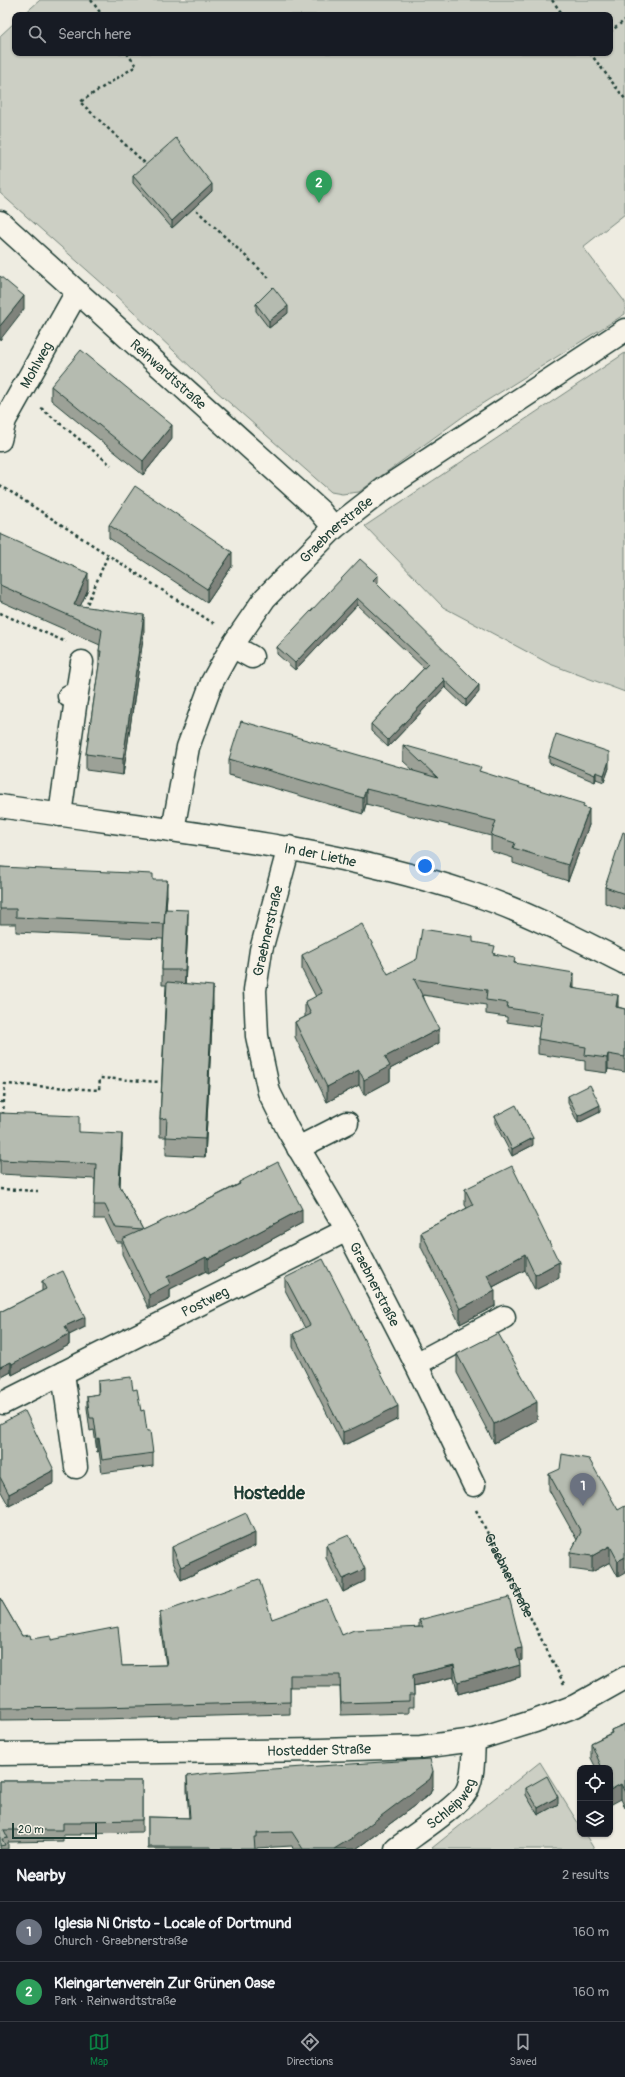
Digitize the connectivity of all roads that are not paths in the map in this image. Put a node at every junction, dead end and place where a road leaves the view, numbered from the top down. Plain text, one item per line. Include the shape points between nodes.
1 (0, 222) edge
2 (77, 292) junction
3 (625, 330) edge
4 (0, 440) edge
5 (334, 528) junction
6 (234, 642) junction
7 (252, 657) dead end
8 (82, 662) road end
9 (0, 806) edge
10 (60, 815) junction
11 (173, 830) junction
12 (288, 847) junction
13 (625, 963) edge
14 (347, 1123) dead end
15 (298, 1148) junction
16 (347, 1230) junction
17 (504, 1317) dead end
18 (416, 1364) junction
19 (63, 1374) junction
20 (3, 1403) dead end
21 (76, 1468) dead end
22 (474, 1485) road end
23 (625, 1678) edge
24 (474, 1740) junction
25 (0, 1754) edge
26 (396, 1849) edge

1 - 2 street, Reinwardtstraße
2 - 4 street, Mohlweg via 4,420
2 - 5 street, Reinwardtstraße via 314,506
3 - 5 street, Graebnerstraße via 384,489
5 - 6 street, Graebnerstraße via 265,598
6 - 7 street
6 - 11 street, Graebnerstraße via 212,682 188,747
8 - 10 street via 73,697
9 - 10 street, In der Liethe
10 - 11 street, In der Liethe
11 - 12 street, In der Liethe
12 - 13 street, In der Liethe via 470,893 537,918
12 - 15 street, Graebnerstraße via 260,950 255,990 257,1036 269,1092
14 - 15 street
15 - 16 street, Graebnerstraße
16 - 18 street, Graebnerstraße
16 - 19 street, Postweg
17 - 18 street
18 - 22 street, Graebnerstraße
19 - 20 street, Postweg
19 - 21 street
23 - 24 street, Hostedder Straße via 574,1706
24 - 25 street, Hostedder Straße via 422,1747
24 - 26 street, Schleipweg via 473,1766 468,1790 459,1801

